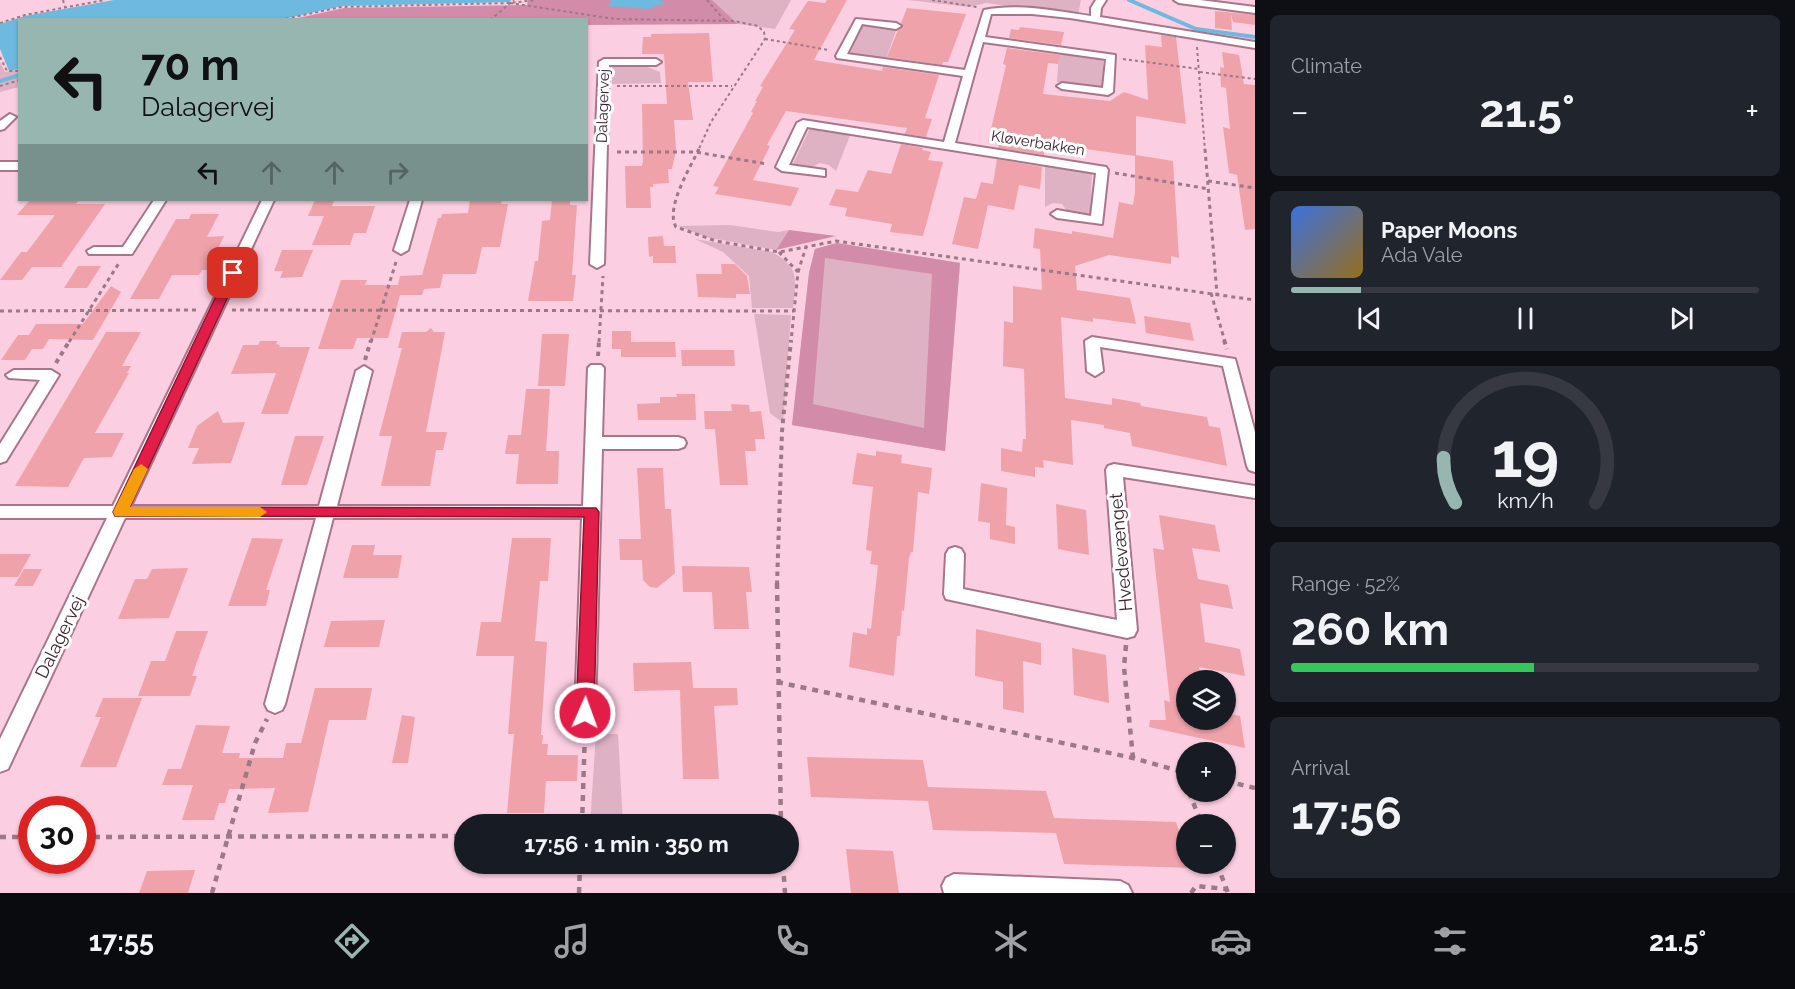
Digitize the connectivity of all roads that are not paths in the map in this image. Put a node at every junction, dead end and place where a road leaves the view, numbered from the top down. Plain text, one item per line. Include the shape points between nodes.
1 (1101, 0) edge
2 (1179, 0) edge
3 (1255, 10) edge
4 (1095, 20) junction
5 (896, 26) dead end
6 (980, 39) junction
7 (1255, 45) edge
8 (656, 62) dead end
9 (969, 74) junction
10 (1062, 86) dead end
11 (10, 117) dead end
12 (0, 128) edge
13 (949, 146) junction
14 (0, 166) edge
15 (18, 166) edge
16 (588, 166) edge
17 (600, 166) junction
18 (821, 173) dead end
19 (159, 201) edge
20 (268, 201) edge
21 (416, 201) edge
22 (1057, 214) dead end
23 (401, 250) road end
24 (94, 251) dead end
25 (597, 264) road end
26 (596, 368) road end
27 (364, 371) road end
28 (1095, 371) dead end
29 (14, 375) dead end
30 (678, 442) dead end
31 (593, 443) junction
32 (0, 457) edge
33 (1255, 466) edge
34 (1255, 492) edge
35 (0, 512) edge
36 (120, 512) junction
37 (327, 512) junction
38 (591, 512) junction
39 (956, 554) dead end
40 (275, 704) road end
41 (585, 713) road end
42 (0, 762) edge
43 (956, 893) edge
44 (1120, 893) edge

1 - 4 street
2 - 3 street
4 - 6 street via 1001,8 989,10
4 - 7 street
5 - 9 street via 859,21 841,56
6 - 9 street
6 - 10 street via 1110,57 1107,92
8 - 17 street, Dalagervej via 604,62
9 - 13 street
11 - 12 street
13 - 18 street, Kløverbakken via 803,123 782,167
13 - 22 street, Kløverbakken via 1102,170 1097,221
14 - 15 street
16 - 17 street, Dalagervej
17 - 25 street, Dalagervej
19 - 24 street via 127,251
20 - 36 street, Dalagervej
21 - 23 street
26 - 31 street
27 - 37 street
28 - 33 street via 1092,341 1230,362
29 - 32 street via 51,375
30 - 31 street
31 - 38 street
34 - 39 street, Hvedevænget via 1114,470 1127,630 952,594
35 - 36 street
36 - 37 street
36 - 42 street, Dalagervej
37 - 38 street
37 - 40 street
38 - 41 street
43 - 44 street via 954,886

